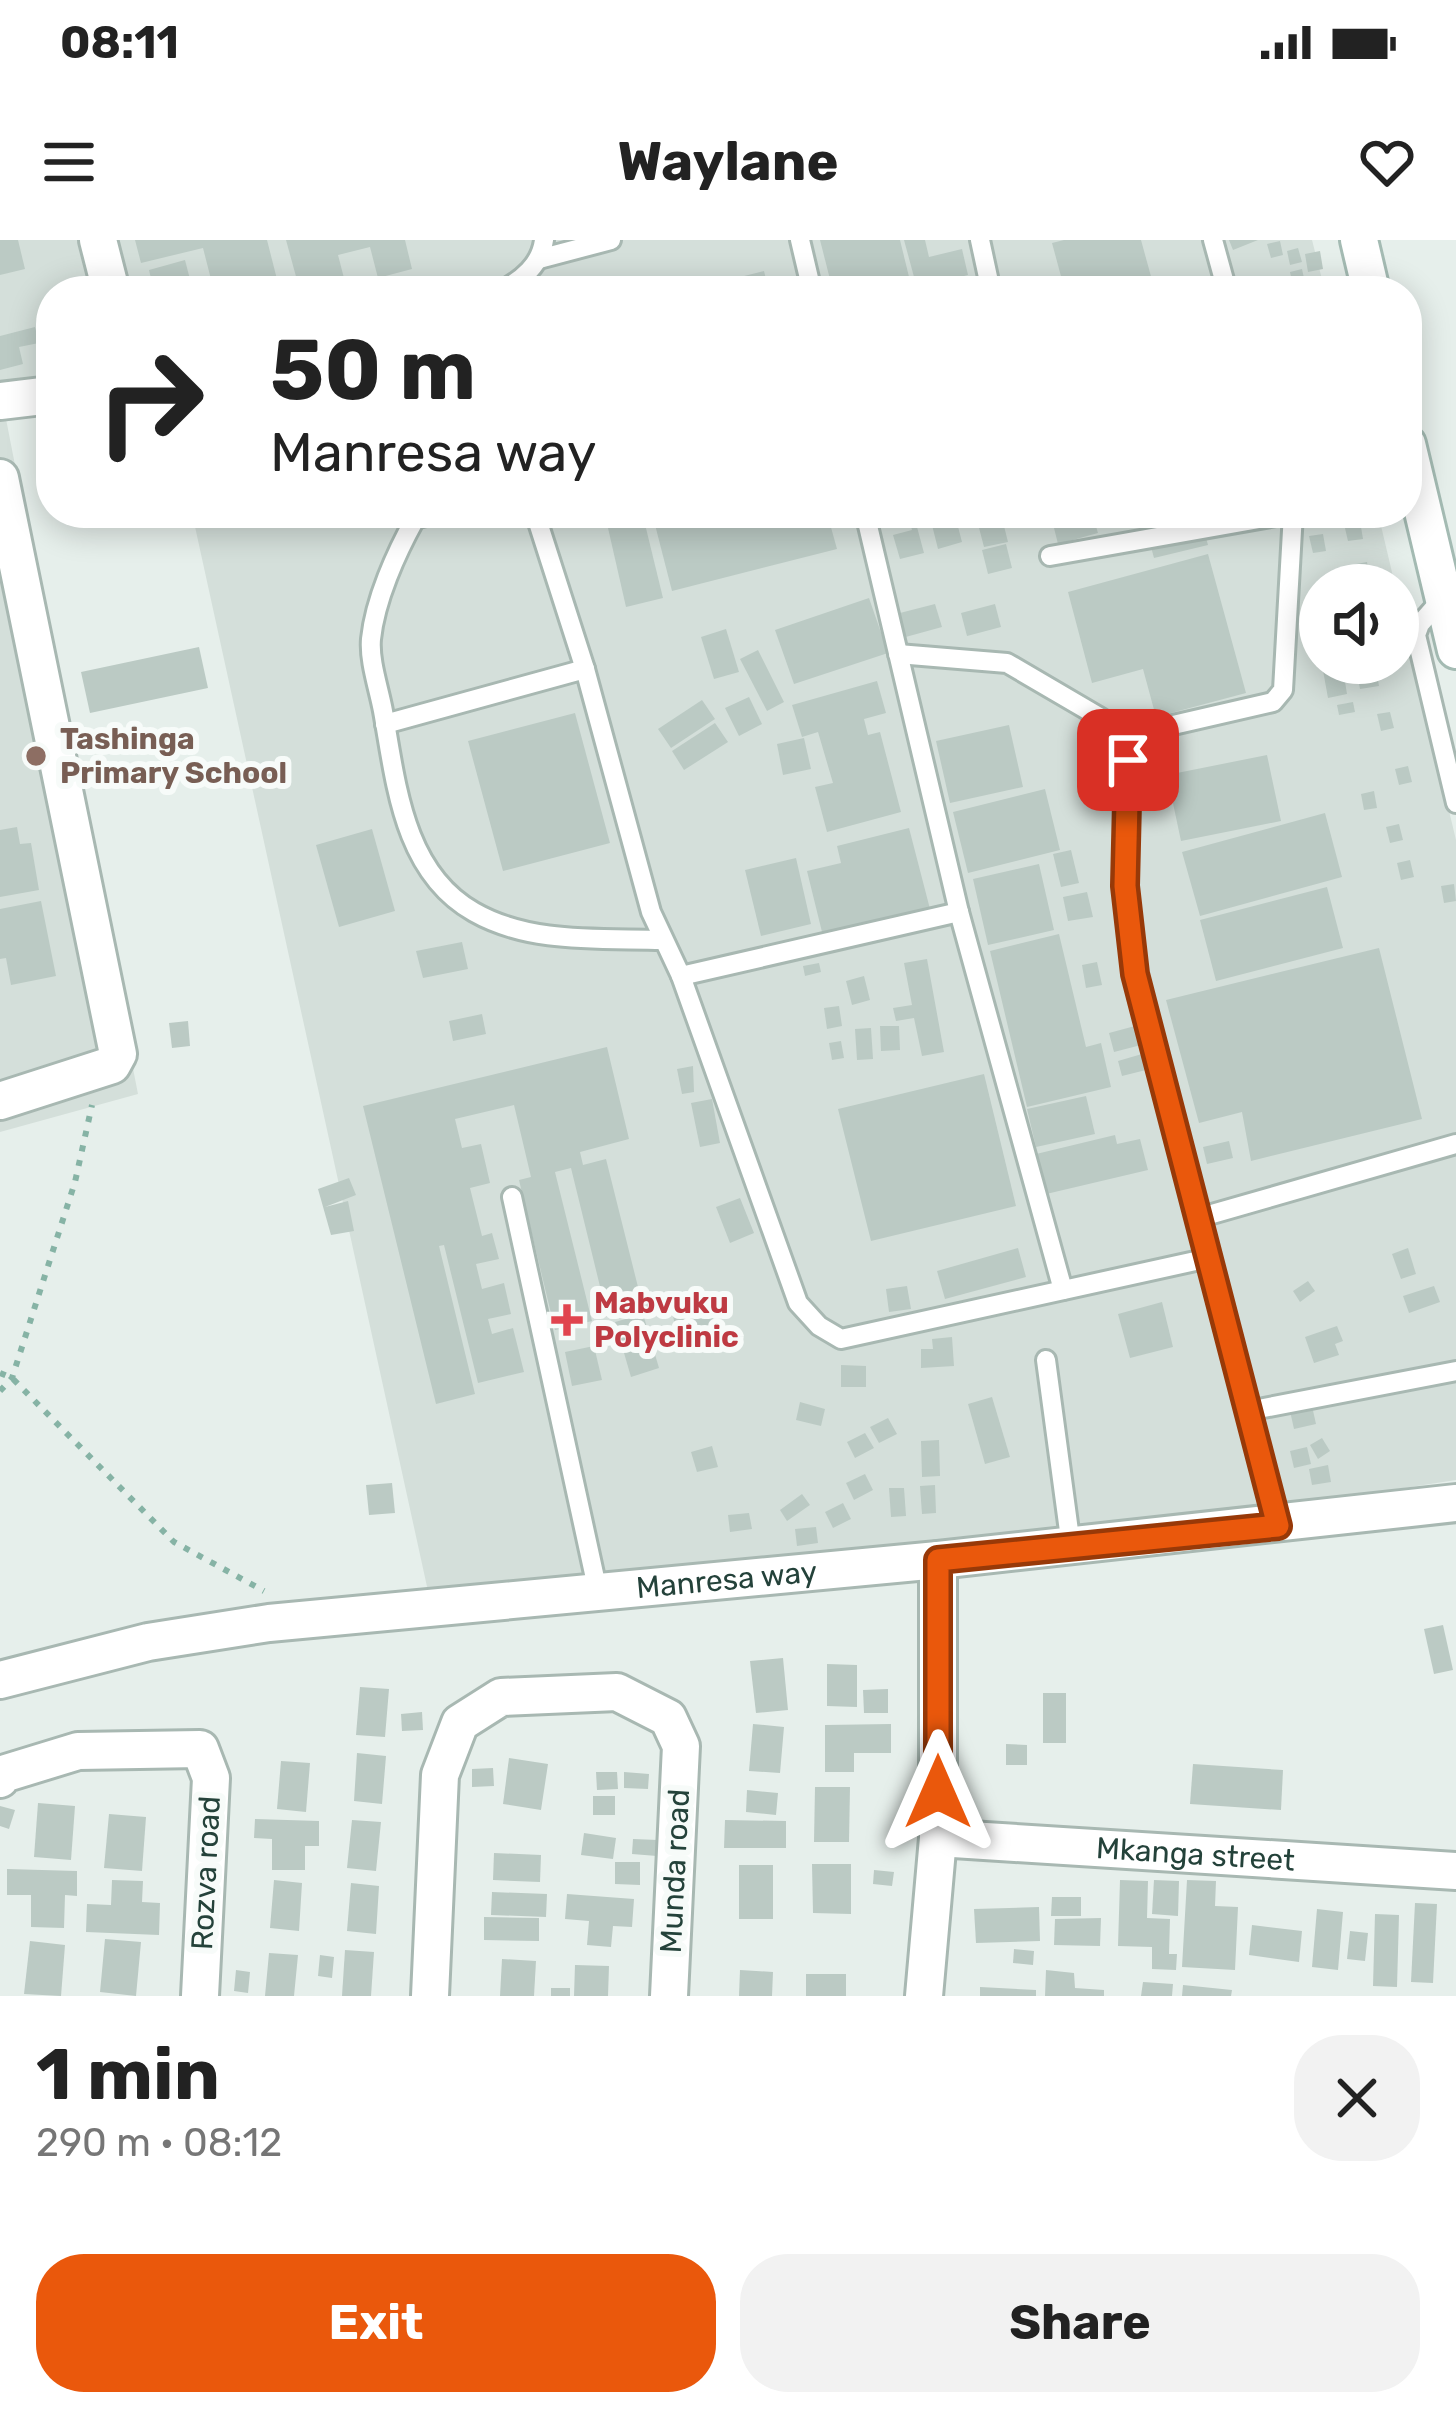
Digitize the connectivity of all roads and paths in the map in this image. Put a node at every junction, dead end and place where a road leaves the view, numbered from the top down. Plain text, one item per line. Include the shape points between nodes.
1 (98, 240) edge
2 (611, 240) edge
3 (800, 240) edge
4 (980, 240) edge
5 (1213, 240) edge
6 (1359, 240) edge
7 (542, 249) edge
8 (107, 276) edge
9 (522, 276) edge
10 (808, 276) edge
11 (988, 276) edge
12 (1223, 276) edge
13 (1367, 276) edge
14 (36, 397) edge
15 (0, 401) edge
16 (0, 478) edge
17 (1422, 506) edge
18 (408, 528) edge
19 (540, 528) edge
20 (869, 528) edge
21 (1208, 528) edge
22 (1292, 528) edge
23 (1050, 556) dead end
24 (1444, 597) junction
25 (1456, 650) edge
26 (898, 654) junction
27 (586, 669) junction
28 (386, 724) junction
29 (1121, 737) junction
30 (1456, 803) edge
31 (959, 912) junction
32 (662, 940) junction
33 (681, 976) junction
34 (94, 1071) junction
35 (0, 1101) edge
36 (1456, 1144) edge
37 (512, 1197) dead end
38 (1198, 1218) junction
39 (1209, 1258) junction
40 (1063, 1290) junction
41 (1046, 1360) dead end
42 (1456, 1371) edge
43 (0, 1372) edge
44 (12, 1378) junction
45 (0, 1391) edge
46 (1249, 1411) junction
47 (1456, 1503) edge
48 (1278, 1526) junction
49 (1071, 1546) junction
50 (938, 1560) junction
51 (598, 1592) junction
52 (314, 1619) junction
53 (0, 1680) edge
54 (0, 1778) edge
55 (938, 1838) junction
56 (1456, 1871) edge
57 (200, 1996) edge
58 (430, 1996) edge
59 (669, 1996) edge
60 (924, 1996) edge

1 - 8 street
2 - 7 lane
3 - 10 lane
4 - 11 lane
5 - 12 lane
6 - 13 street
7 - 9 lane
14 - 15 street
16 - 34 street via 118,1046 115,1064
17 - 24 street
18 - 28 lane via 370,641
19 - 27 lane
20 - 26 lane
21 - 23 lane
22 - 29 lane via 1283,690 1273,702
24 - 25 street
24 - 30 lane via 1416,635
26 - 29 lane via 1007,662
26 - 31 lane
27 - 28 lane
27 - 32 lane
28 - 32 lane via 401,813 446,892 476,914 540,936
29 - 38 lane via 1135,974
31 - 33 lane
31 - 40 lane
32 - 33 lane
33 - 40 lane via 798,1303 819,1326 841,1339
34 - 35 street
34 - 44 path via 75,1182
36 - 38 lane
37 - 51 lane
38 - 39 lane
39 - 40 lane
39 - 46 lane
41 - 49 lane
42 - 46 lane
43 - 44 path
44 - 45 path
44 - 52 path via 174,1542
46 - 48 lane
47 - 48 street, Manresa way
48 - 49 street, Manresa way
49 - 50 street, Manresa way
50 - 51 street, Manresa way
50 - 55 street
51 - 52 street, Manresa way
52 - 53 street, Manresa way via 148,1642
54 - 57 street, Rozva road via 78,1751 200,1748 211,1778
55 - 56 street, Mkanga street
55 - 60 street
58 - 59 street, Munda road via 440,1775 460,1723 501,1697 617,1692 668,1718 682,1746

